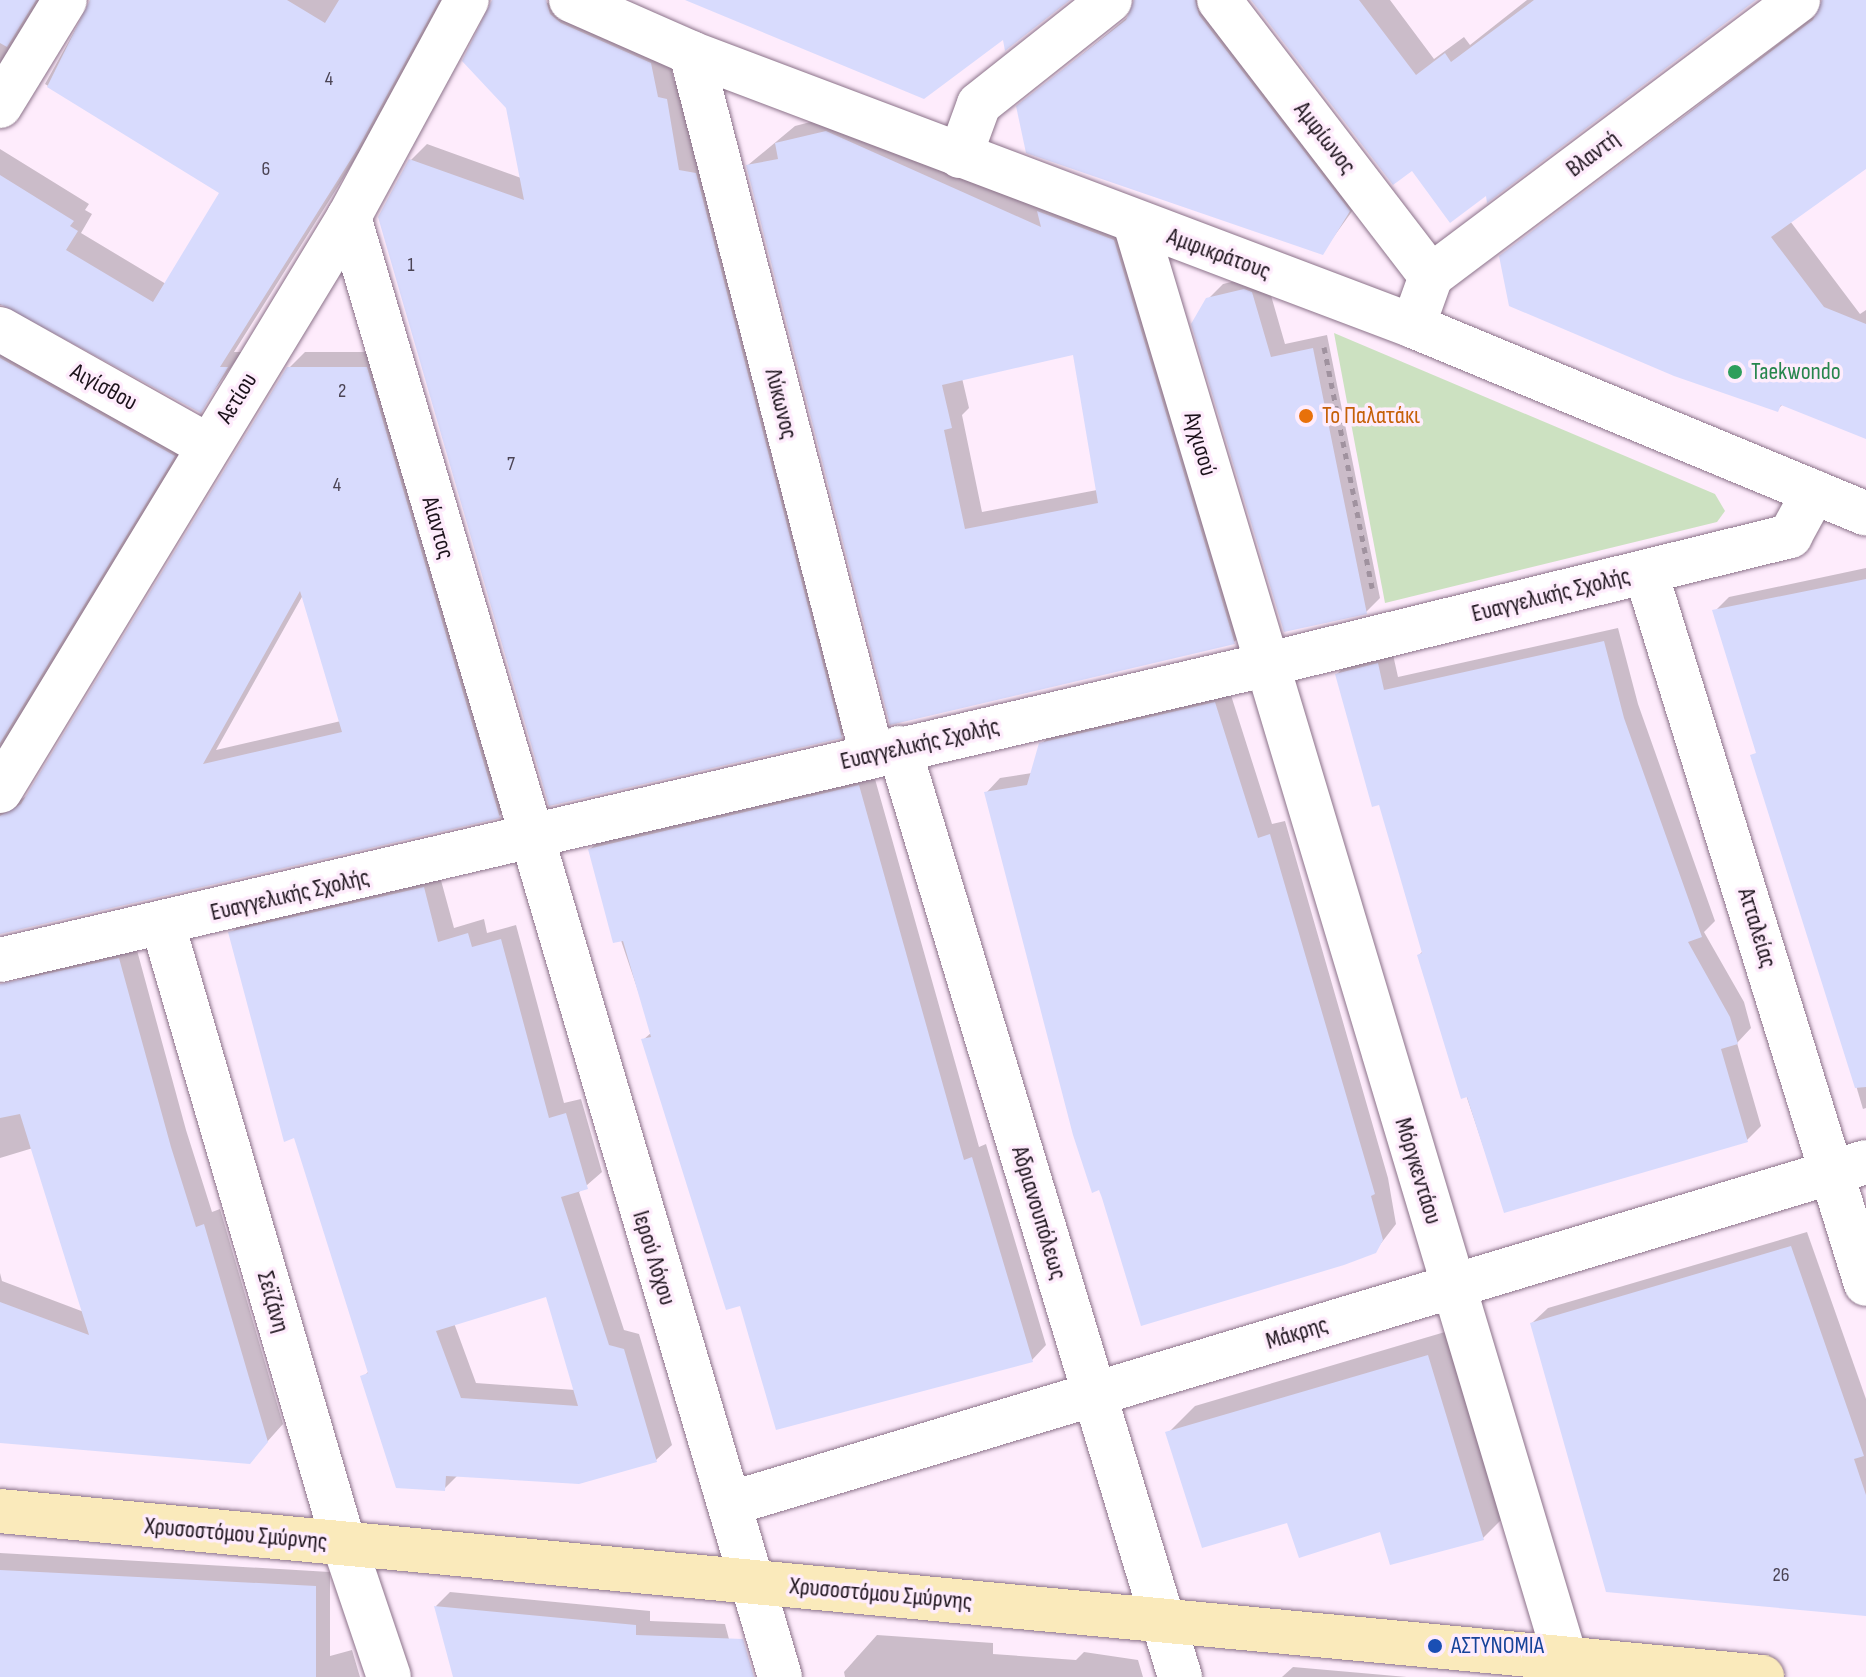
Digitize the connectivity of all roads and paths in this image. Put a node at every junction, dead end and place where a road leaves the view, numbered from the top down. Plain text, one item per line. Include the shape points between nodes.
1 (65, 0) edge
2 (467, 0) edge
3 (571, 0) edge
4 (1110, 0) edge
5 (1219, 0) edge
6 (1798, 0) edge
7 (691, 53) junction
8 (0, 106) edge
9 (960, 156) junction
10 (349, 217) junction
11 (1135, 223) junction
12 (1431, 276) junction
13 (1315, 290) junction
14 (1413, 326) junction
15 (0, 329) edge
16 (207, 445) junction
17 (1814, 492) junction
18 (1866, 514) edge
19 (1646, 573) junction
20 (1382, 636) junction
21 (1265, 665) junction
22 (885, 752) junction
23 (0, 791) edge
24 (528, 839) junction
25 (163, 925) junction
26 (0, 960) edge
27 (1850, 1167) edge
28 (1866, 1284) edge
29 (1453, 1286) junction
30 (1094, 1395) junction
31 (729, 1504) junction
32 (0, 1511) edge
33 (344, 1544) junction
34 (751, 1582) junction
35 (1162, 1619) junction
36 (1568, 1668) edge
37 (389, 1677) edge
38 (780, 1677) edge
39 (1180, 1677) edge
40 (1762, 1677) edge

1 - 8 street
2 - 10 street, Αετίου
3 - 7 street, Αμφικράτους
4 - 9 street via 979,104
5 - 12 street, Αμφίωνος
6 - 12 street, Βλαντή
7 - 9 street, Αμφικράτους
7 - 22 street, Λύκωνος
9 - 11 street, Αμφικράτους
10 - 16 street, Αετίου
10 - 24 street, Αίαντος
11 - 13 street, Αμφικράτους
11 - 21 street, Αγχισού
12 - 14 street
13 - 14 street, Αμφικράτους
13 - 20 path
14 - 17 street, Αμφικράτους
15 - 16 street, Αιγίσθου
16 - 23 street, Αετίου
17 - 18 street, Αμφικράτους
17 - 19 street, Ευαγγελικής Σχολής via 1790,536
19 - 20 street, Ευαγγελικής Σχολής
19 - 27 street, Ατταλείας
20 - 21 street, Ευαγγελικής Σχολής
21 - 22 street, Ευαγγελικής Σχολής
21 - 29 street, Μόργκεντάου
22 - 24 street, Ευαγγελικής Σχολής
22 - 30 street, Αδριανουπόλεως
24 - 25 street, Ευαγγελικής Σχολής
24 - 31 street, Ιερού Λόχου
25 - 26 street, Ευαγγελικής Σχολής
25 - 33 street, Σεϊζάνη
27 - 28 street, Ατταλείας
27 - 29 street, Μάκρης
29 - 30 street, Μάκρης
29 - 36 street, Μόργκεντάου
30 - 31 street, Μάκρης
30 - 35 street, Αδριανουπόλεως
31 - 34 street, Ιερού Λόχου
32 - 33 street, Χρυσοστόμου Σμύρνης
33 - 34 street, Χρυσοστόμου Σμύρνης
33 - 37 street, Σεϊζάνη
34 - 35 street, Χρυσοστόμου Σμύρνης
34 - 38 street, Ιερού Λόχου
35 - 36 street, Χρυσοστόμου Σμύρνης
35 - 39 street, Αδριανουπόλεως
36 - 40 street, Χρυσοστόμου Σμύρνης

